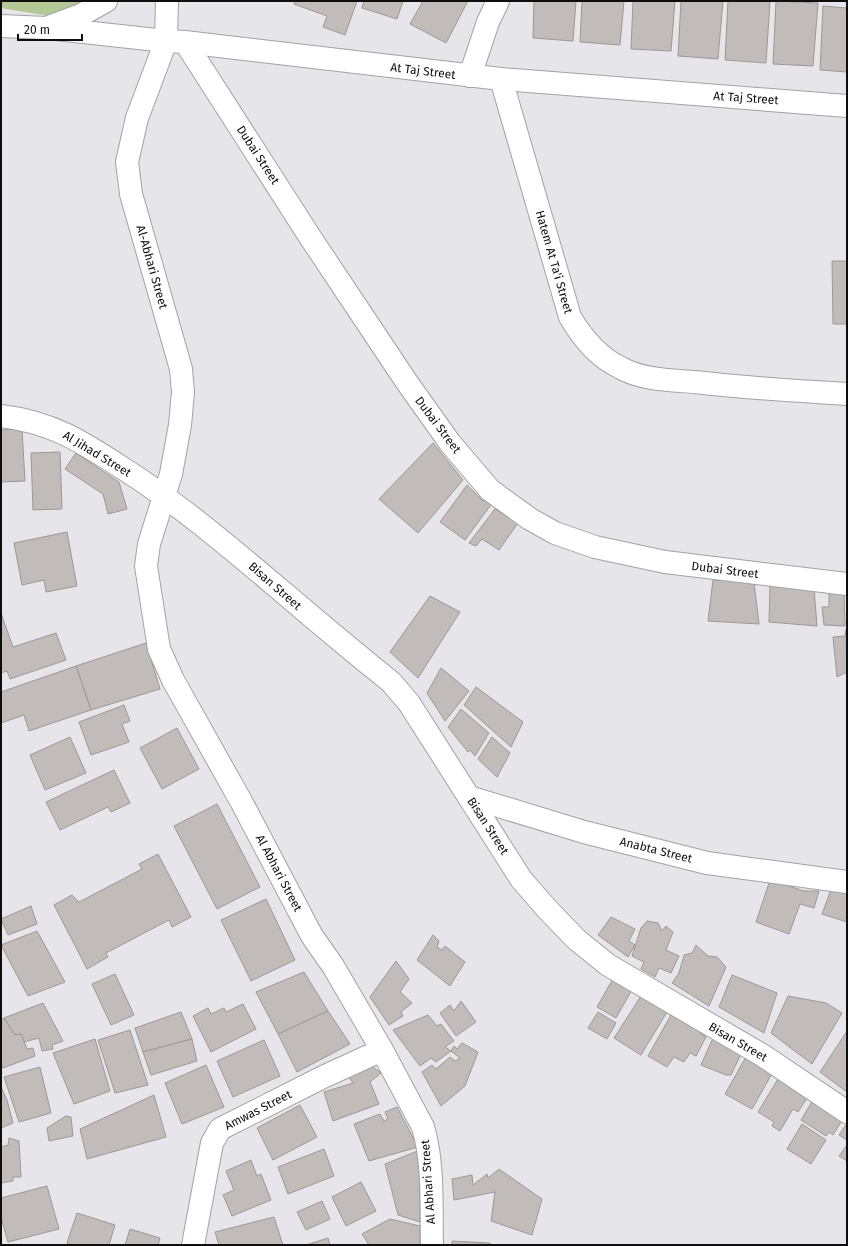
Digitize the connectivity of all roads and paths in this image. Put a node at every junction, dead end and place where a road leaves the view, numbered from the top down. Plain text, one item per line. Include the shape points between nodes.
1 (106, 1) edge
2 (167, 1) edge
3 (498, 1) edge
4 (1, 26) edge
5 (47, 28) junction
6 (176, 42) junction
7 (470, 76) junction
8 (501, 79) junction
9 (847, 106) edge
10 (847, 394) edge
11 (1, 416) edge
12 (166, 496) junction
13 (847, 584) edge
14 (469, 797) junction
15 (847, 882) edge
16 (382, 1050) junction
17 (847, 1112) edge
18 (193, 1245) edge
19 (432, 1245) edge

1 - 5 street via 81,15
2 - 6 street
3 - 7 street via 488,22
4 - 5 street, At Taj Street
5 - 6 street, At Taj Street
6 - 7 street, At Taj Street
6 - 12 street, Al-Abhari Street via 137,118 127,162 131,194 181,369 183,392 180,425
6 - 13 street, Dubai Street via 406,381 450,443 490,490 530,519 555,533 595,547 666,562
7 - 8 street, At Taj Street
8 - 9 street, At Taj Street
8 - 10 street, Hatem At Ta'i Street via 570,317 583,338 598,353 621,369 654,378 766,390
11 - 12 street, Al Jihad Street via 26,419 61,432
12 - 14 street, Bisan Street via 227,544 390,682 409,703
12 - 16 street, Al Abhari Street via 151,537 146,566 158,649 312,936 333,966
14 - 15 street, Anabta Street via 584,832 707,862
14 - 17 street, Bisan Street via 521,879 577,940 608,965 762,1055
16 - 18 street, Amwas Street via 220,1129 212,1143
16 - 19 street, Al Abhari Street via 416,1113 426,1138 430,1168

